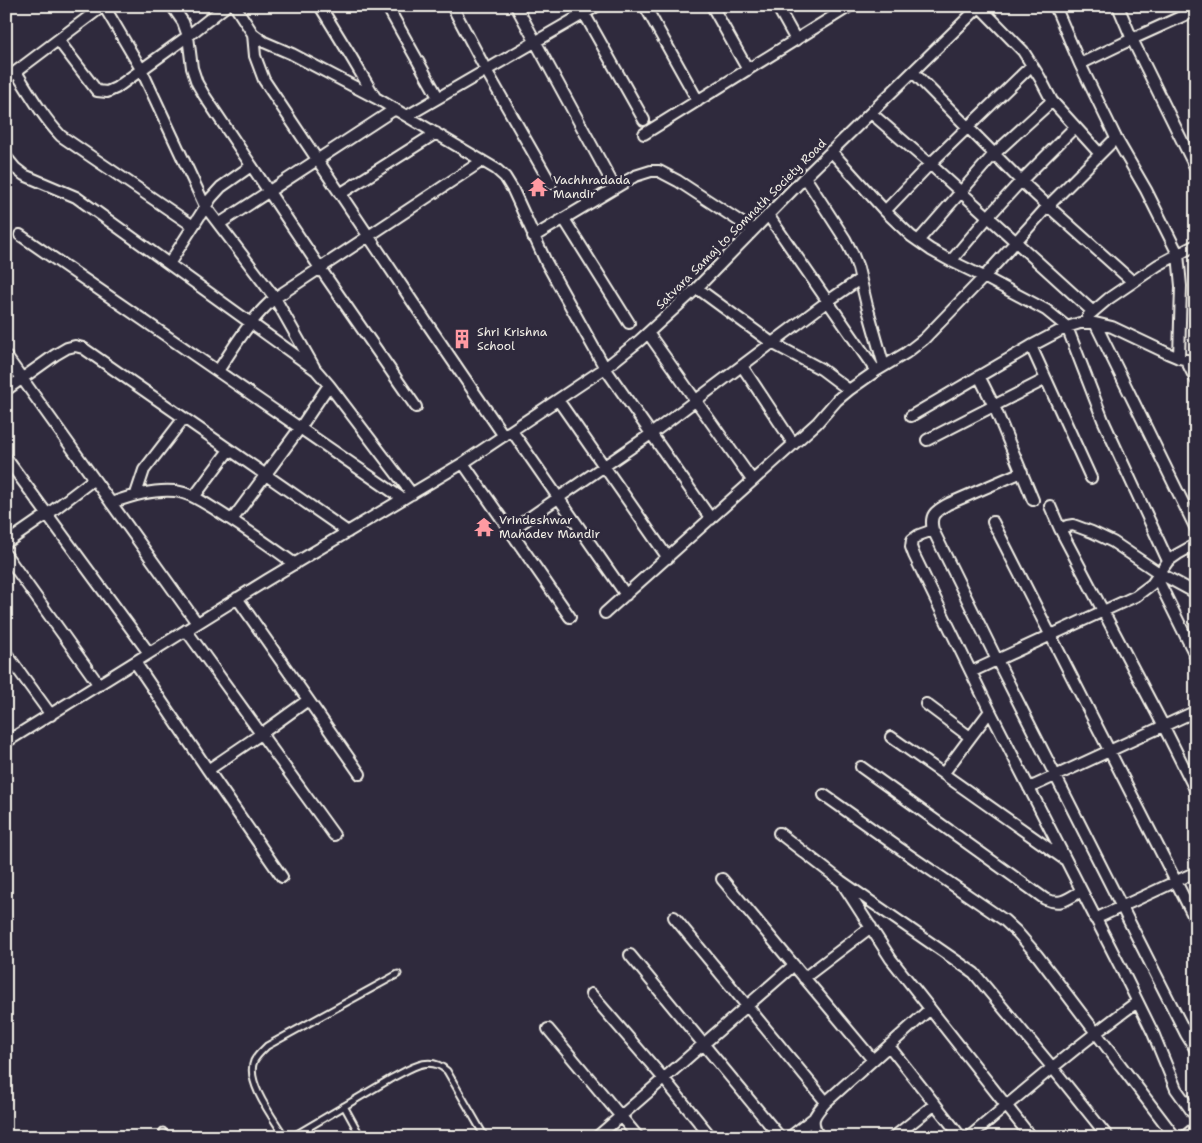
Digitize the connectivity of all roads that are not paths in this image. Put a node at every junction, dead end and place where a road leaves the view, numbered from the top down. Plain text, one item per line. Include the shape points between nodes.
1 (103, 6) edge
2 (172, 6) edge
3 (226, 6) edge
4 (235, 6) edge
5 (320, 6) edge
6 (388, 6) edge
7 (452, 6) edge
8 (516, 6) edge
9 (597, 6) edge
10 (646, 6) edge
11 (712, 6) edge
12 (777, 6) edge
13 (980, 6) edge
14 (1055, 6) edge
15 (1118, 6) edge
16 (844, 8) edge
17 (582, 10) edge
18 (1193, 12) edge
19 (254, 34) junction
20 (188, 36) junction
21 (1132, 39) junction
22 (58, 40) junction
23 (796, 40) junction
24 (535, 42) junction
25 (1080, 64) junction
26 (1032, 65) junction
27 (141, 69) junction
28 (486, 70) junction
29 (748, 70) junction
30 (16, 72) junction
31 (913, 72) junction
32 (6, 79) edge
33 (438, 97) junction
34 (376, 98) junction
35 (698, 101) junction
36 (1052, 101) junction
37 (394, 109) junction
38 (870, 113) junction
39 (407, 116) junction
40 (644, 120) dead end
41 (968, 127) junction
42 (1075, 127) junction
43 (436, 133) junction
44 (644, 134) dead end
45 (1116, 138) junction
46 (831, 151) junction
47 (994, 154) junction
48 (1100, 154) junction
49 (6, 157) edge
50 (318, 160) junction
51 (482, 161) junction
52 (930, 164) junction
53 (251, 166) junction
54 (1196, 169) edge
55 (805, 177) junction
56 (1021, 181) junction
57 (551, 184) dead end
58 (615, 188) junction
59 (269, 192) junction
60 (961, 192) junction
61 (340, 194) junction
62 (205, 206) junction
63 (1048, 206) junction
64 (885, 211) junction
65 (768, 215) junction
66 (988, 217) junction
67 (564, 219) junction
68 (219, 224) junction
69 (193, 226) junction
70 (753, 230) junction
71 (20, 235) dead end
72 (368, 236) junction
73 (533, 237) junction
74 (918, 240) junction
75 (1016, 242) junction
76 (1196, 245) edge
77 (1178, 254) junction
78 (951, 261) junction
79 (169, 264) junction
80 (320, 268) junction
81 (984, 277) junction
82 (860, 279) junction
83 (1133, 282) junction
84 (697, 288) junction
85 (275, 298) junction
86 (828, 301) junction
87 (1092, 312) junction
88 (250, 323) junction
89 (1080, 323) junction
90 (1095, 323) junction
91 (629, 324) dead end
92 (1067, 327) junction
93 (648, 333) junction
94 (772, 343) junction
95 (1031, 346) junction
96 (6, 356) edge
97 (1187, 360) edge
98 (742, 366) junction
99 (605, 368) junction
100 (880, 369) junction
101 (316, 370) junction
102 (218, 372) junction
103 (979, 376) junction
104 (22, 378) junction
105 (1046, 379) junction
106 (1196, 380) edge
107 (329, 384) junction
108 (6, 390) edge
109 (849, 390) junction
110 (558, 400) junction
111 (696, 401) junction
112 (994, 406) junction
113 (416, 407) dead end
114 (911, 416) dead end
115 (184, 418) junction
116 (300, 428) junction
117 (508, 433) junction
118 (651, 434) junction
119 (927, 440) dead end
120 (793, 443) junction
121 (229, 450) junction
122 (6, 458) edge
123 (463, 463) junction
124 (604, 467) junction
125 (1022, 472) junction
126 (265, 474) junction
127 (1091, 478) dead end
128 (94, 479) junction
129 (752, 480) junction
130 (136, 494) junction
131 (408, 496) junction
132 (194, 497) junction
133 (558, 498) junction
134 (1034, 500) dead end
135 (111, 503) junction
136 (1050, 506) dead end
137 (48, 514) junction
138 (711, 519) junction
139 (232, 520) junction
140 (993, 522) dead end
141 (1060, 529) junction
142 (1196, 529) edge
143 (510, 530) junction
144 (933, 530) junction
145 (348, 532) junction
146 (6, 543) edge
147 (1196, 544) edge
148 (6, 555) edge
149 (668, 558) junction
150 (1168, 561) junction
151 (295, 564) junction
152 (1158, 575) junction
153 (1196, 593) edge
154 (626, 595) junction
155 (237, 598) junction
156 (1103, 611) junction
157 (605, 613) dead end
158 (570, 617) dead end
159 (197, 623) junction
160 (186, 630) junction
161 (1051, 635) junction
162 (6, 653) edge
163 (149, 653) junction
164 (1196, 657) edge
165 (996, 660) junction
166 (135, 662) junction
167 (971, 672) junction
168 (99, 685) junction
169 (308, 700) junction
170 (926, 704) dead end
171 (990, 710) junction
172 (1196, 711) edge
173 (50, 715) junction
174 (1164, 726) junction
175 (261, 734) junction
176 (891, 737) dead end
177 (970, 737) junction
178 (6, 742) edge
179 (1110, 751) junction
180 (861, 767) dead end
181 (208, 770) junction
182 (360, 774) dead end
183 (943, 774) junction
184 (1056, 777) junction
185 (1029, 788) junction
186 (1196, 791) edge
187 (824, 795) dead end
188 (779, 833) dead end
189 (334, 835) dead end
190 (1065, 860) junction
191 (1196, 872) edge
192 (282, 877) dead end
193 (722, 879) dead end
194 (841, 881) junction
195 (1175, 881) junction
196 (1081, 891) junction
197 (1121, 907) junction
198 (674, 917) dead end
199 (1095, 919) junction
200 (1196, 921) edge
201 (871, 927) junction
202 (630, 955) dead end
203 (794, 965) junction
204 (398, 974) dead end
205 (804, 978) junction
206 (590, 994) dead end
207 (1137, 1002) junction
208 (748, 1006) junction
209 (930, 1009) junction
210 (548, 1029) dead end
211 (1095, 1032) junction
212 (704, 1045) junction
213 (889, 1046) junction
214 (1196, 1050) edge
215 (873, 1060) junction
216 (1052, 1067) junction
217 (664, 1080) junction
218 (826, 1102) junction
219 (935, 1104) junction
220 (1006, 1105) junction
221 (344, 1106) junction
222 (620, 1117) junction
223 (1196, 1117) edge
224 (814, 1118) junction
225 (1196, 1127) edge
226 (598, 1136) edge
227 (285, 1137) edge
228 (292, 1137) edge
229 (361, 1137) edge
230 (484, 1137) edge
231 (638, 1137) edge
232 (710, 1137) edge
233 (780, 1137) edge
234 (790, 1137) edge
235 (819, 1137) edge
236 (894, 1137) edge
237 (961, 1137) edge
238 (968, 1137) edge
239 (1031, 1137) edge
240 (1108, 1137) edge
241 (1176, 1137) edge
242 (1184, 1137) edge

1 - 22 street
1 - 27 street
2 - 20 street
3 - 20 street
4 - 19 street
5 - 34 street
6 - 33 street
7 - 28 street
8 - 24 street
9 - 17 street
10 - 35 street
11 - 29 street
12 - 23 street
13 - 26 street via 1023,51
13 - 31 street, Satvara Samaj to Somnath Society Road
14 - 25 street
15 - 21 street
16 - 23 street
17 - 24 street
17 - 40 street
18 - 21 street
19 - 34 street
19 - 50 street via 254,56 264,80
20 - 27 street
20 - 53 street via 197,82
21 - 25 street
21 - 54 street
22 - 27 street via 97,91 107,92 116,88
22 - 30 street
23 - 29 street
24 - 28 street
24 - 58 street
25 - 45 street
26 - 36 street
26 - 41 street
27 - 62 street
28 - 33 street
28 - 57 street
29 - 35 street
30 - 32 street
30 - 69 street via 61,136
31 - 38 street, Satvara Samaj to Somnath Society Road
31 - 41 street
33 - 39 street
34 - 37 street
35 - 44 street
36 - 42 street
36 - 47 street
37 - 39 street
37 - 50 street
38 - 46 street, Satvara Samaj to Somnath Society Road
38 - 52 street
39 - 43 street
41 - 47 street
41 - 52 street
42 - 48 street
42 - 56 street
43 - 51 street
43 - 61 street
45 - 48 street
45 - 77 street
46 - 55 street, Satvara Samaj to Somnath Society Road
46 - 64 street
47 - 56 street
47 - 60 street
48 - 63 street
49 - 79 street via 24,175 76,197
50 - 59 street
50 - 61 street
51 - 72 street
51 - 73 street via 496,168 514,190
52 - 60 street
52 - 64 street
53 - 59 street
53 - 62 street via 221,188
55 - 65 street, Satvara Samaj to Somnath Society Road
55 - 82 street via 845,238
56 - 63 street
56 - 66 street
58 - 67 street
58 - 70 street via 635,176 659,171
59 - 68 street
59 - 80 street
60 - 66 street
60 - 74 street
61 - 72 street
62 - 68 street
62 - 69 street
63 - 75 street
63 - 83 street
64 - 74 street
65 - 70 street, Satvara Samaj to Somnath Society Road
65 - 86 street
66 - 75 street
66 - 78 street
67 - 73 street
67 - 91 street
68 - 85 street
69 - 79 street
70 - 84 street, Satvara Samaj to Somnath Society Road
71 - 102 street
72 - 80 street
72 - 117 street
73 - 99 street
74 - 78 street
75 - 81 street
75 - 87 street
76 - 77 street
77 - 83 street
77 - 97 street
78 - 81 street
79 - 88 street
80 - 85 street
80 - 113 street
81 - 92 street via 1046,310
81 - 100 street via 924,339
82 - 86 street
82 - 100 street
83 - 87 street
84 - 93 street, Satvara Samaj to Somnath Society Road
84 - 94 street
85 - 88 street
85 - 101 street
86 - 94 street
86 - 100 street
87 - 89 street
88 - 101 street
88 - 102 street
89 - 90 street
89 - 92 street
90 - 97 street via 1112,327
90 - 142 street
92 - 95 street
92 - 150 street via 1103,420
93 - 99 street, Satvara Samaj to Somnath Society Road
93 - 111 street
94 - 98 street
94 - 109 street via 822,369
95 - 103 street
95 - 105 street
96 - 104 street
97 - 106 street
98 - 111 street
98 - 120 street
99 - 110 street, Satvara Samaj to Somnath Society Road
99 - 118 street
100 - 109 street
101 - 107 street
102 - 116 street
103 - 112 street
103 - 114 street
104 - 108 street
104 - 115 street via 55,354 75,346 83,348
104 - 128 street
105 - 112 street
105 - 127 street
107 - 116 street
107 - 131 street
109 - 120 street
110 - 117 street, Satvara Samaj to Somnath Society Road
110 - 124 street
111 - 118 street
111 - 129 street
112 - 119 street
112 - 125 street
115 - 121 street
115 - 130 street via 144,470
116 - 126 street
116 - 131 street
117 - 123 street, Satvara Samaj to Somnath Society Road
117 - 133 street
118 - 124 street
118 - 138 street
120 - 129 street
121 - 126 street
121 - 132 street
122 - 137 street
123 - 131 street, Satvara Samaj to Somnath Society Road
123 - 143 street
124 - 133 street
124 - 149 street
125 - 134 street
125 - 144 street via 941,508 931,519
126 - 139 street
126 - 145 street
128 - 135 street
128 - 137 street
129 - 138 street
130 - 132 street via 176,491
130 - 135 street
131 - 145 street, Satvara Samaj to Somnath Society Road
132 - 139 street
133 - 143 street
133 - 154 street
135 - 159 street
136 - 141 street
137 - 146 street
137 - 163 street
138 - 149 street
139 - 151 street
140 - 161 street
141 - 152 street via 1073,525 1092,532 1113,542
141 - 156 street
143 - 158 street
144 - 165 street
144 - 167 street via 912,540 911,548
145 - 151 street, Satvara Samaj to Somnath Society Road
147 - 150 street
148 - 168 street
149 - 154 street
150 - 152 street
151 - 155 street, Satvara Samaj to Somnath Society Road
152 - 153 street
152 - 156 street via 1140,593
152 - 164 street
154 - 157 street
155 - 159 street, Satvara Samaj to Somnath Society Road
155 - 169 street
156 - 161 street
156 - 174 street
159 - 160 street, Satvara Samaj to Somnath Society Road
160 - 163 street, Satvara Samaj to Somnath Society Road
160 - 175 street
161 - 165 street
161 - 179 street
162 - 173 street
163 - 166 street, Satvara Samaj to Somnath Society Road
165 - 167 street
165 - 184 street
166 - 168 street, Satvara Samaj to Somnath Society Road
166 - 181 street
167 - 171 street
168 - 173 street, Satvara Samaj to Somnath Society Road
169 - 175 street
169 - 182 street
170 - 177 street
171 - 177 street
171 - 185 street
172 - 174 street
173 - 178 street, Satvara Samaj to Somnath Society Road
174 - 179 street
174 - 186 street
175 - 181 street
175 - 189 street
176 - 183 street
177 - 183 street
179 - 184 street
179 - 195 street
180 - 196 street via 1045,899 1058,903
181 - 192 street
183 - 190 street
184 - 185 street
184 - 197 street
185 - 190 street
187 - 211 street via 1004,920 1037,955
188 - 194 street
190 - 196 street
191 - 195 street
193 - 203 street
194 - 201 street
194 - 216 street via 974,972
195 - 197 street
195 - 200 street
196 - 199 street
197 - 199 street
197 - 214 street
198 - 208 street
199 - 207 street
201 - 205 street
201 - 209 street
202 - 212 street
203 - 205 street
203 - 208 street
204 - 227 lane via 258,1054 253,1062 254,1083
205 - 215 street
206 - 217 street
207 - 211 street
207 - 223 street via 1176,1088
208 - 212 street
208 - 218 street
209 - 213 street
209 - 220 street
210 - 222 street
211 - 216 street
211 - 241 street
212 - 217 street
212 - 233 street
213 - 215 street
213 - 219 street
215 - 218 street
216 - 220 street
216 - 240 street
217 - 222 street
217 - 232 street
218 - 224 street
219 - 236 street
219 - 237 street
220 - 238 street
220 - 239 street
221 - 228 lane
221 - 229 lane
221 - 230 lane via 409,1069 434,1063 447,1071
222 - 226 street
222 - 231 street
224 - 234 street
224 - 235 street via 814,1128
225 - 242 street

